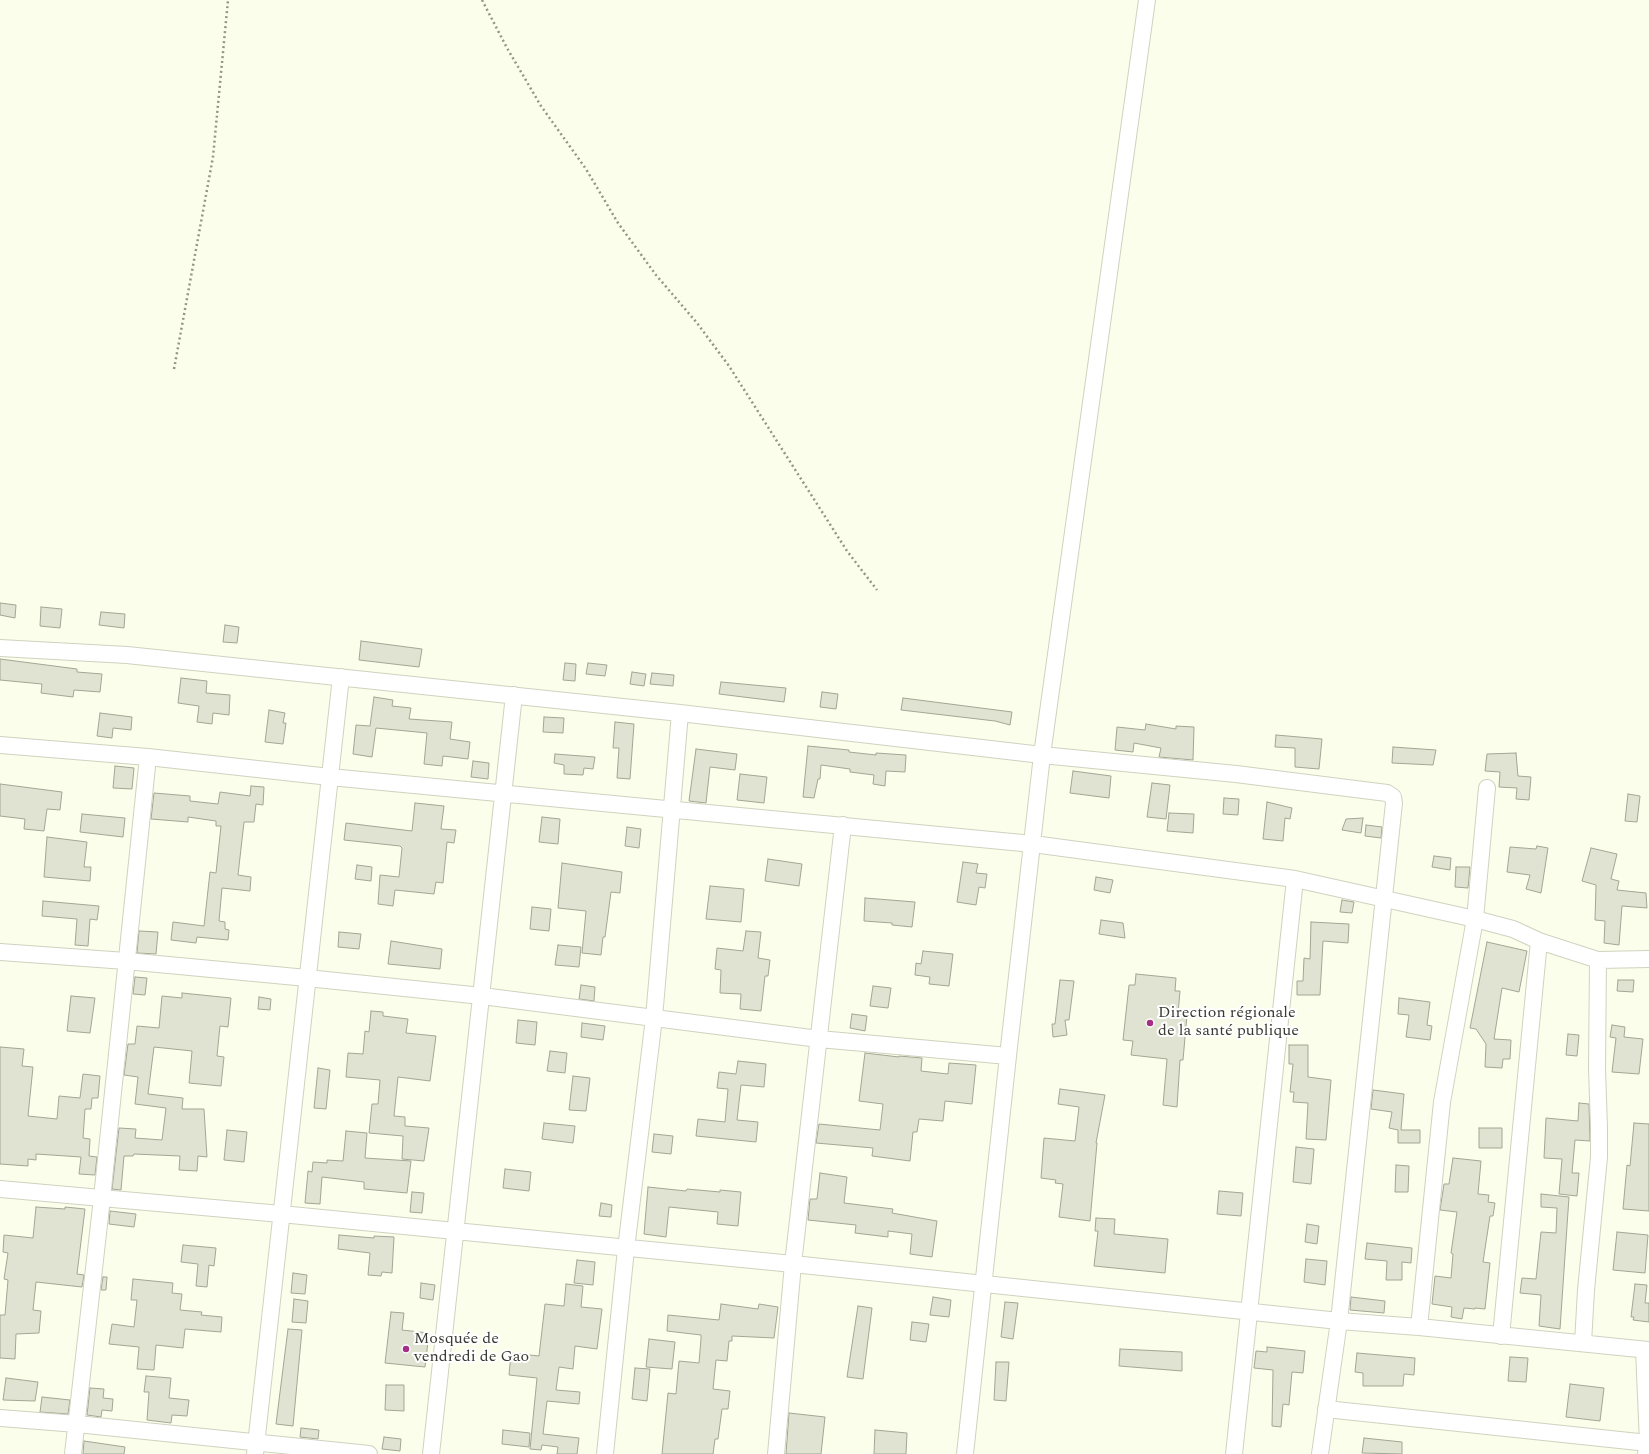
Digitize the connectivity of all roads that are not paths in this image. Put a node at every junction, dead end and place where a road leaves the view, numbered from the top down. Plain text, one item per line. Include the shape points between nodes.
1 (1147, 0) edge
2 (0, 648) edge
3 (341, 677) junction
4 (514, 695) junction
5 (680, 713) junction
6 (0, 745) edge
7 (1042, 755) junction
8 (148, 757) junction
9 (330, 777) junction
10 (1487, 788) dead end
11 (504, 793) junction
12 (672, 809) junction
13 (844, 825) junction
14 (1033, 844) junction
15 (1295, 879) junction
16 (1383, 899) junction
17 (1475, 919) junction
18 (1538, 941) junction
19 (0, 952) edge
20 (1649, 959) edge
21 (1598, 960) junction
22 (126, 961) junction
23 (307, 978) junction
24 (482, 996) junction
25 (654, 1018) junction
26 (819, 1039) junction
27 (1008, 1056) junction
28 (0, 1189) edge
29 (102, 1198) junction
30 (281, 1214) junction
31 (456, 1232) junction
32 (626, 1249) junction
33 (793, 1264) junction
34 (984, 1284) junction
35 (1249, 1312) junction
36 (1339, 1322) junction
37 (1419, 1327) junction
38 (1501, 1336) junction
39 (1583, 1343) junction
40 (1646, 1350) edge
41 (1326, 1409) junction
42 (0, 1418) edge
43 (77, 1424) junction
44 (256, 1449) edge
45 (1647, 1449) edge
46 (73, 1454) edge
47 (369, 1454) edge
48 (431, 1454) edge
49 (605, 1454) edge
50 (776, 1454) edge
51 (965, 1454) edge
52 (1234, 1454) edge
53 (1320, 1454) edge

1 - 7 street
2 - 3 street via 127,655
3 - 4 street
3 - 9 street
4 - 5 street
4 - 11 street
5 - 7 street
5 - 12 street
6 - 8 street
7 - 14 street
7 - 16 street via 1236,774 1386,793 1393,796 1394,803
8 - 9 street
8 - 22 street
9 - 11 street
9 - 23 street
10 - 17 street
11 - 12 street
11 - 24 street
12 - 13 street
12 - 25 street
13 - 14 street
13 - 26 street
14 - 15 street
14 - 27 street
15 - 16 street
15 - 35 street
16 - 17 street
16 - 36 street
17 - 18 street via 1513,929
17 - 37 street via 1442,1102
18 - 21 street
18 - 38 street
19 - 22 street
20 - 21 street
21 - 39 street via 1599,1157
22 - 23 street
22 - 29 street
23 - 24 street
23 - 30 street
24 - 25 street
24 - 31 street
25 - 26 street
25 - 32 street
26 - 27 street
26 - 33 street
27 - 34 street
28 - 29 street
29 - 30 street
29 - 43 street
30 - 31 street
30 - 44 street
31 - 32 street
31 - 48 street
32 - 33 street
32 - 49 street
33 - 34 street
33 - 50 street
34 - 35 street
34 - 51 street
35 - 36 street
35 - 52 street
36 - 37 street
36 - 41 street
37 - 38 street
38 - 39 street
39 - 40 street
40 - 45 street
41 - 45 street
41 - 53 street
42 - 43 street
43 - 44 street
43 - 46 street
44 - 47 street

